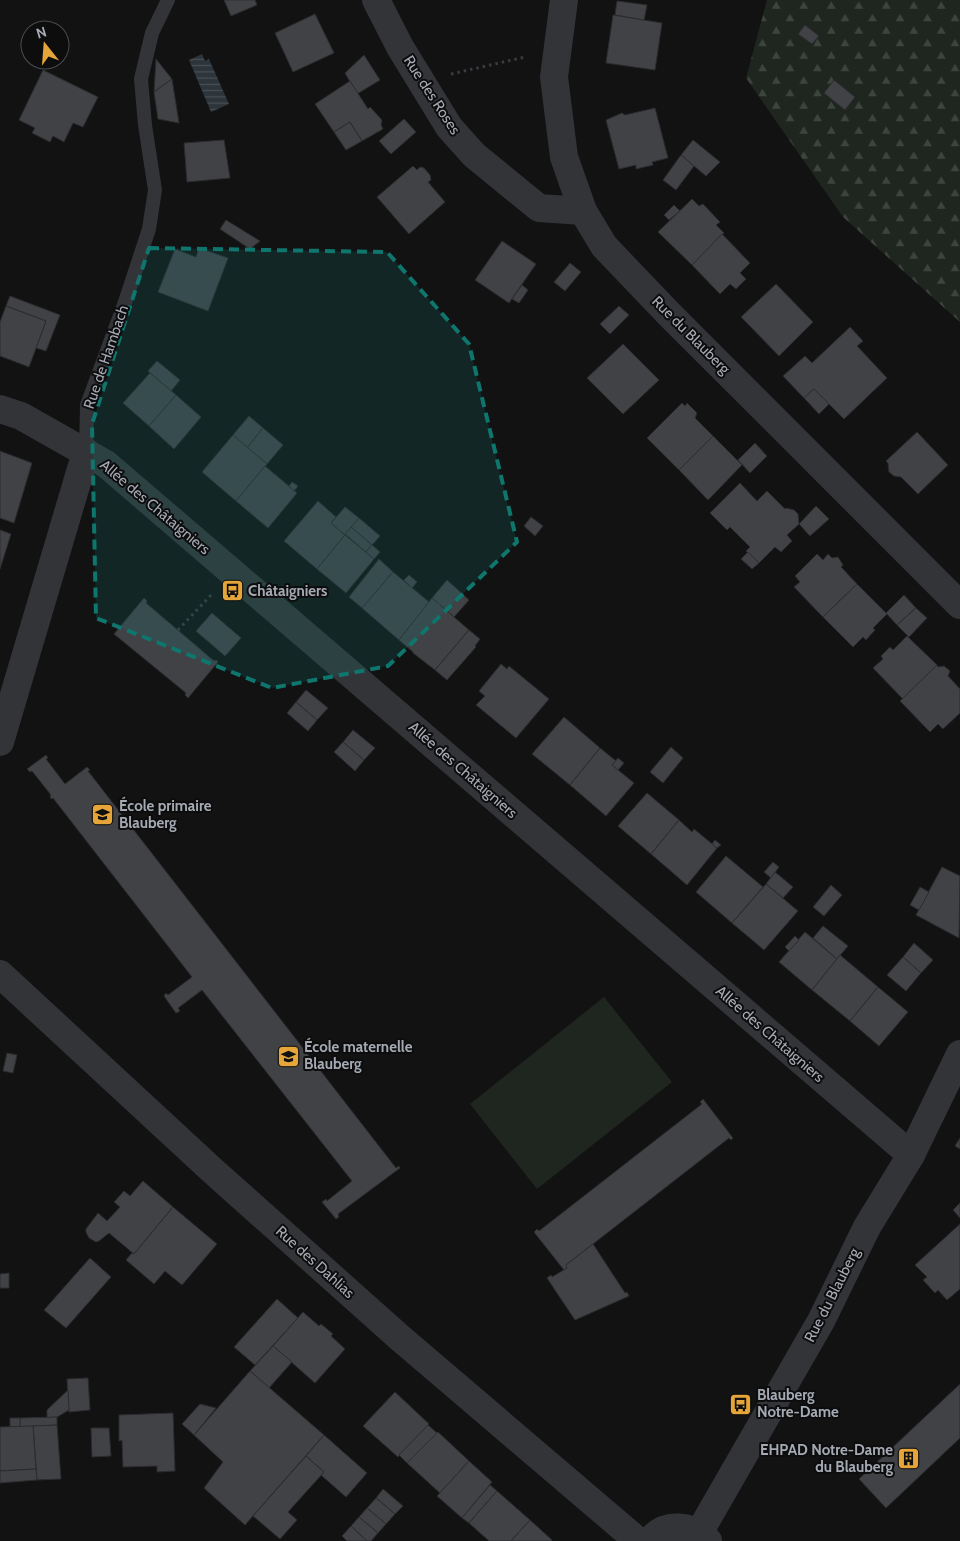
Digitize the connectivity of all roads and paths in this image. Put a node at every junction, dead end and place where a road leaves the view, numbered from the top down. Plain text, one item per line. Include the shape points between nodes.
1 (168, 0) edge
2 (376, 0) edge
3 (564, 0) edge
4 (558, 50) junction
5 (420, 81) junction
6 (583, 211) junction
7 (0, 409) edge
8 (86, 452) junction
9 (233, 573) junction
10 (960, 605) edge
11 (178, 630) dead end
12 (0, 742) edge
13 (0, 974) edge
14 (960, 1054) edge
15 (911, 1155) junction
16 (703, 1537) edge
17 (638, 1541) edge
18 (650, 1541) edge

1 - 8 lane, Rue de Hambach via 152,33 141,79 155,190 149,229 87,405
2 - 5 street, Rue des Roses
3 - 4 street, Rue du Blauberg
4 - 5 path
4 - 6 street, Rue du Blauberg via 554,77 564,157
5 - 6 street, Rue des Roses via 449,127 474,155 539,208
6 - 10 street, Rue du Blauberg via 604,246 668,313
7 - 8 street, Allée des Châtaigniers via 21,416
8 - 9 street, Allée des Châtaigniers via 106,464
8 - 12 street, Rue de Hambach
9 - 11 path
9 - 15 street, Allée des Châtaigniers
13 - 17 street, Rue des Dahlias via 377,1317
14 - 15 street, Rue du Blauberg
15 - 16 street, Rue du Blauberg via 867,1227 821,1321
16 - 18 street via 687,1528 675,1527 663,1530

